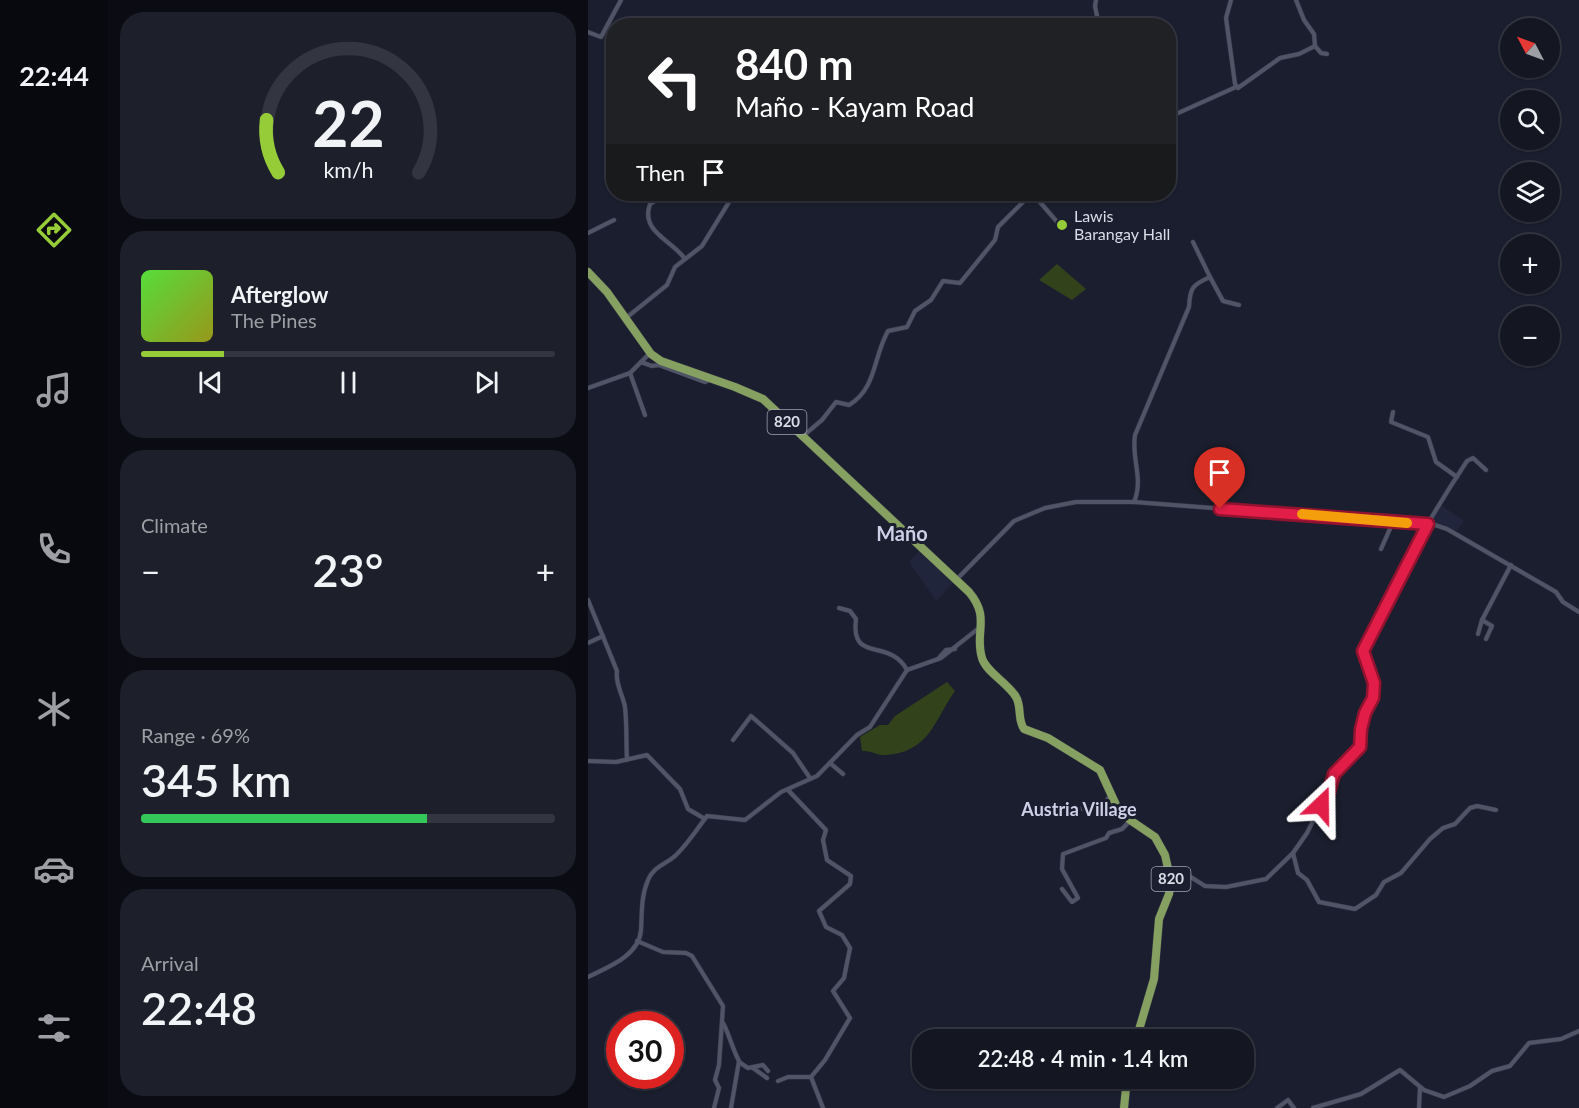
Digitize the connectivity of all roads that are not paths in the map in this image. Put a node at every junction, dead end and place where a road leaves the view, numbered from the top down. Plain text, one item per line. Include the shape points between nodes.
1 (621, 0) edge
2 (1096, 0) edge
3 (1231, 0) edge
4 (1296, 0) edge
5 (611, 18) edge
6 (1097, 18) edge
7 (606, 28) edge
8 (588, 32) edge
9 (1315, 46) junction
10 (1327, 54) dead end
11 (1236, 87) junction
12 (1176, 114) edge
13 (655, 201) edge
14 (730, 201) edge
15 (1025, 201) edge
16 (1038, 201) edge
17 (614, 220) dead end
18 (1058, 223) dead end
19 (588, 233) edge
20 (1193, 242) dead end
21 (685, 259) junction
22 (588, 272) edge
23 (1210, 277) junction
24 (1239, 305) dead end
25 (625, 319) junction
26 (650, 353) junction
27 (641, 362) junction
28 (630, 373) junction
29 (712, 379) junction
30 (588, 388) edge
31 (1393, 412) dead end
32 (645, 415) dead end
33 (803, 436) junction
34 (1486, 470) dead end
35 (1457, 477) junction
36 (1134, 502) junction
37 (1393, 522) junction
38 (1428, 524) junction
39 (1381, 549) dead end
40 (1511, 566) junction
41 (956, 580) junction
42 (588, 600) edge
43 (839, 608) dead end
44 (1579, 612) edge
45 (1482, 620) junction
46 (982, 626) junction
47 (1478, 634) dead end
48 (603, 636) junction
49 (1486, 639) dead end
50 (588, 643) edge
51 (907, 670) junction
52 (733, 740) dead end
53 (627, 760) junction
54 (588, 761) edge
55 (830, 763) junction
56 (843, 774) dead end
57 (810, 778) junction
58 (788, 790) junction
59 (1112, 794) junction
60 (1045, 806) dead end
61 (1496, 810) dead end
62 (705, 819) junction
63 (1130, 820) junction
64 (1293, 853) junction
65 (1169, 869) junction
66 (1062, 889) dead end
67 (637, 941) junction
68 (588, 977) edge
69 (723, 1023) junction
70 (1139, 1029) edge
71 (1579, 1031) edge
72 (739, 1061) junction
73 (752, 1068) junction
74 (768, 1071) dead end
75 (811, 1077) junction
76 (766, 1078) dead end
77 (778, 1081) dead end
78 (1420, 1087) junction
79 (1125, 1089) edge
80 (714, 1108) edge
81 (731, 1108) edge
82 (823, 1108) edge
83 (1124, 1108) edge
84 (1277, 1108) edge
85 (1294, 1108) edge
86 (1313, 1108) edge
87 (1419, 1108) edge

1 - 5 street
2 - 6 street
3 - 11 street via 1226,18
4 - 9 street via 1314,34
7 - 8 street via 601,37
9 - 10 street
9 - 11 street via 1280,58
11 - 12 street
13 - 21 street via 647,215 655,232
14 - 21 street via 702,246
15 - 33 street via 998,227 995,240 960,283 943,281 931,300 915,311 907,327 886,333 864,393 849,405 836,402
16 - 18 street
17 - 19 street
20 - 23 street
21 - 25 street via 675,267 667,285
22 - 25 highway, 820
23 - 24 street via 1223,301
23 - 36 street via 1190,289 1189,307 1135,435 1134,455 1140,482
25 - 26 highway, 820
26 - 27 street
26 - 29 highway, 820 via 661,361
27 - 28 street
27 - 29 street via 705,382
28 - 30 street
28 - 32 street
29 - 33 highway, 820 via 763,399
31 - 35 street via 1391,422 1428,437 1436,462
33 - 41 highway, 820
34 - 35 street via 1471,457
35 - 38 street
36 - 37 street
36 - 41 street via 1076,502 1018,518
37 - 38 street
37 - 39 street
38 - 40 street via 1447,529
38 - 64 street via 1363,651 1374,683 1360,747 1334,774 1327,799
40 - 44 street via 1556,592
40 - 45 street
41 - 46 highway, 820 via 975,599
42 - 48 street
43 - 51 street via 850,611 856,620 857,641 864,647 893,653
45 - 47 street
45 - 49 street via 1492,626
46 - 51 street via 938,660
46 - 59 highway, 820 via 983,662 1015,696 1024,729 1048,738 1097,768
48 - 50 street
48 - 53 street via 617,671 624,704
51 - 55 street via 870,727
52 - 57 street via 751,716 794,753
53 - 54 street
53 - 62 street via 647,755 680,789 688,808
55 - 56 street
55 - 57 street
57 - 58 street
58 - 62 street via 742,821 713,815
58 - 75 street via 826,830 823,840 827,860 844,870 851,880 819,911 826,927 842,935 850,948 844,978 833,991 849,1022
59 - 60 street via 1099,810
59 - 63 highway, 820 via 1117,807
61 - 64 street via 1470,808 1455,824 1430,839 1401,873 1384,882 1376,895 1355,909 1319,902 1307,880 1298,873
62 - 67 street via 675,856 647,880
63 - 65 highway, 820 via 1155,837
63 - 66 street via 1106,838 1063,854 1062,869 1078,898 1072,903
64 - 65 street via 1266,879 1226,887 1205,886
65 - 70 highway, 820 via 1171,882 1160,919 1154,980
67 - 68 street via 625,956
67 - 69 street via 663,952 692,956 721,1000
69 - 72 street
69 - 80 street
71 - 78 street via 1561,1039 1529,1043 1510,1066 1492,1071 1456,1094 1439,1096
72 - 73 street
72 - 81 street
73 - 74 street via 763,1065
73 - 76 street
75 - 77 street
75 - 82 street
78 - 86 street via 1400,1070 1361,1094
78 - 87 street
79 - 83 highway
84 - 85 street via 1288,1100

